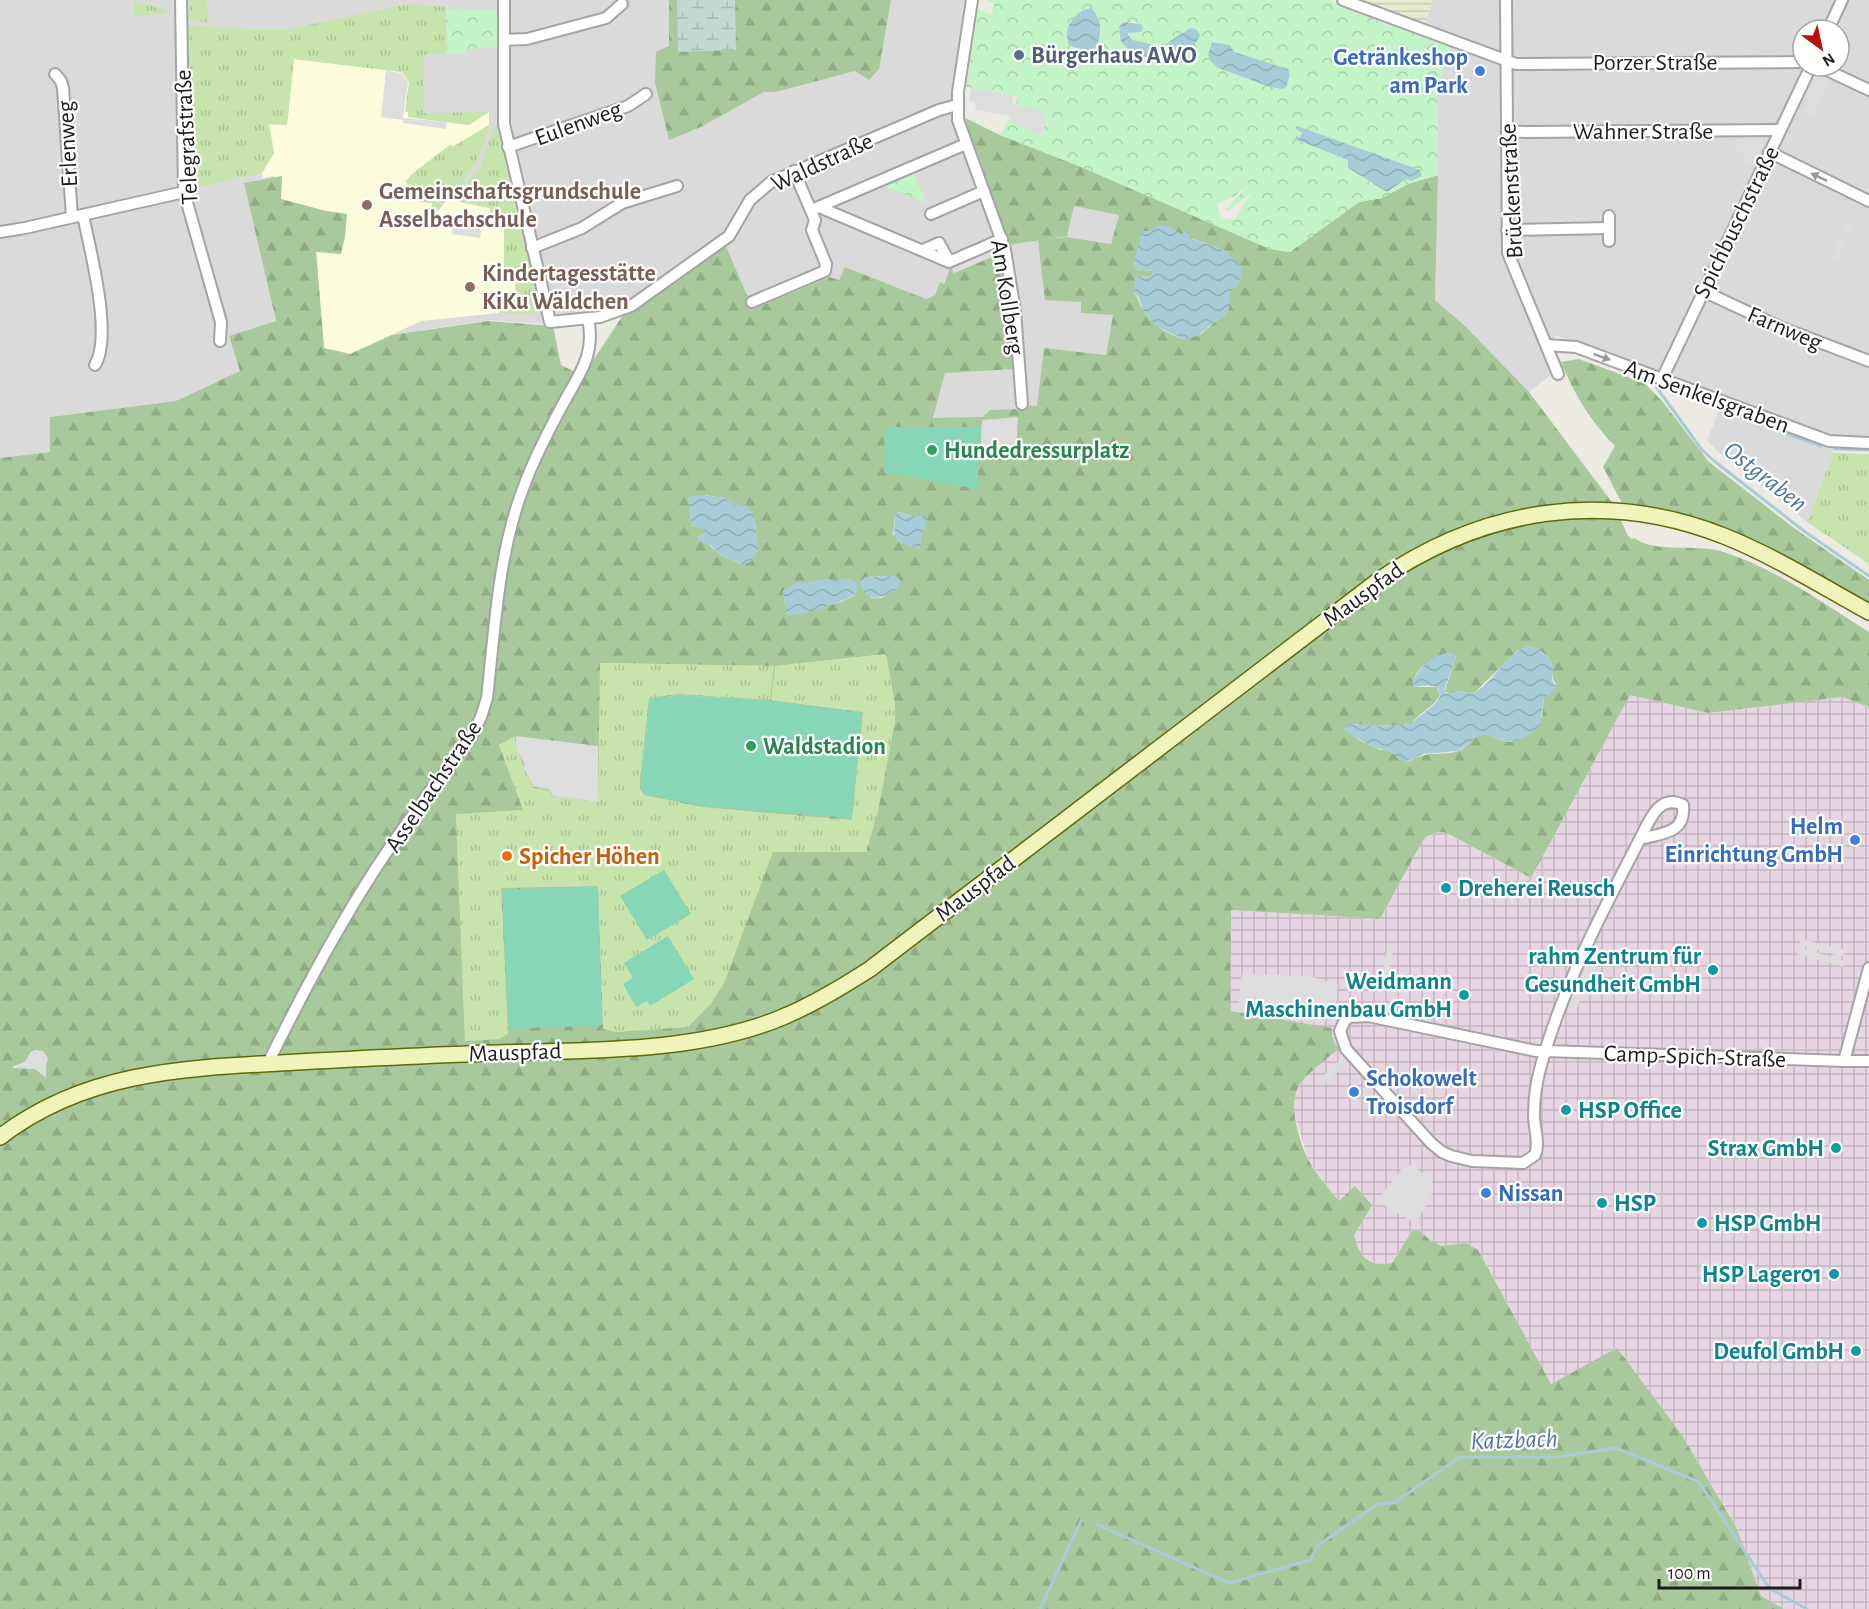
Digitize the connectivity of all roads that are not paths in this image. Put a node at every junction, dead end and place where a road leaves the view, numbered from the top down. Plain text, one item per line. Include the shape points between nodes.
1 (181, 0) edge
2 (504, 0) edge
3 (972, 0) edge
4 (1343, 0) edge
5 (1506, 0) edge
6 (1842, 0) edge
7 (622, 4) dead end
8 (1834, 18) edge
9 (504, 40) junction
10 (1507, 61) junction
11 (1791, 62) edge
12 (55, 74) dead end
13 (1804, 78) edge
14 (1844, 78) edge
15 (1869, 90) edge
16 (646, 94) dead end
17 (957, 105) junction
18 (1780, 130) junction
19 (1507, 132) junction
20 (966, 144) junction
21 (508, 147) junction
22 (1769, 152) junction
23 (794, 171) junction
24 (676, 186) dead end
25 (984, 191) junction
26 (184, 192) junction
27 (1869, 201) edge
28 (815, 209) junction
29 (931, 214) dead end
30 (77, 216) junction
31 (1609, 216) dead end
32 (1609, 228) junction
33 (1508, 230) junction
34 (0, 232) edge
35 (1002, 239) junction
36 (1609, 241) dead end
37 (532, 248) junction
38 (1703, 291) junction
39 (752, 302) dead end
40 (588, 319) junction
41 (220, 341) dead end
42 (1546, 345) junction
43 (1869, 361) edge
44 (95, 365) dead end
45 (1558, 374) dead end
46 (1662, 379) junction
47 (1022, 404) dead end
48 (1869, 443) edge
49 (1869, 612) edge
50 (1640, 839) dead end
51 (1869, 968) edge
52 (1546, 1051) junction
53 (1844, 1061) junction
54 (1869, 1061) edge
55 (268, 1063) junction
56 (0, 1137) edge

1 - 26 street, Telegrafstraße
2 - 9 street
3 - 17 street
4 - 10 street, Porzer Straße
5 - 10 street, Brückenstraße
6 - 8 street
7 - 9 street via 606,18 527,39
9 - 21 street via 503,114
10 - 11 street, Porzer Straße
10 - 19 street, Brückenstraße
12 - 30 street, Erlenweg via 63,88
13 - 18 street, Spichbuschstraße
14 - 15 street
16 - 21 street, Eulenweg via 628,106
17 - 20 street, Am Kollberg
17 - 23 street, Waldstraße
18 - 19 street, Wahner Straße
18 - 22 street, Spichbuschstraße
19 - 33 street, Brückenstraße
20 - 25 street, Am Kollberg
20 - 28 street
21 - 37 street
27 -> 22 street
22 - 38 street, Spichbuschstraße
23 - 28 street
23 - 40 street, Waldstraße via 758,191 729,236 720,243 631,306
24 - 37 street via 622,202 582,228
25 - 29 street
25 - 35 street, Am Kollberg
26 - 30 street
26 - 41 street, Telegrafstraße via 221,322
28 - 35 street via 923,250 939,243 949,262
28 - 39 street via 812,230 826,264 825,271
30 - 34 street
30 - 44 street, Erlenweg via 94,270 101,320 101,345
31 - 32 street
32 - 33 street
32 - 36 street
33 - 42 street, Brückenstraße via 1511,262
35 - 47 street, Am Kollberg via 1015,311
37 - 40 street, Waldstraße via 550,322
38 - 43 street, Farnweg via 1780,327
38 - 46 street, Spichbuschstraße
40 - 55 street, Asselbachstraße via 591,339 585,366 530,471 516,508 481,717 386,853
42 - 45 street, Brückenstraße
42 -> 46 street, Am Senkelsgraben via 1576,347
46 - 48 street, Am Senkelsgraben via 1829,441
49 - 55 street, Mauspfad via 1756,551 1677,521 1622,511 1566,511 1510,519 1465,533 1406,563 870,969 826,998 782,1018 726,1035 650,1046
50 - 52 street, Camp-Spich-Straße via 1566,990
51 - 53 street
52 - 52 street, Camp-Spich-Straße via 1535,1098 1534,1155 1523,1163 1472,1161 1451,1156 1431,1143 1346,1049 1340,1031 1350,1017 1368,1016
52 - 53 street, Camp-Spich-Straße
53 - 54 street, Camp-Spich-Straße
55 - 56 street, Mauspfad via 154,1072 100,1086 55,1103

